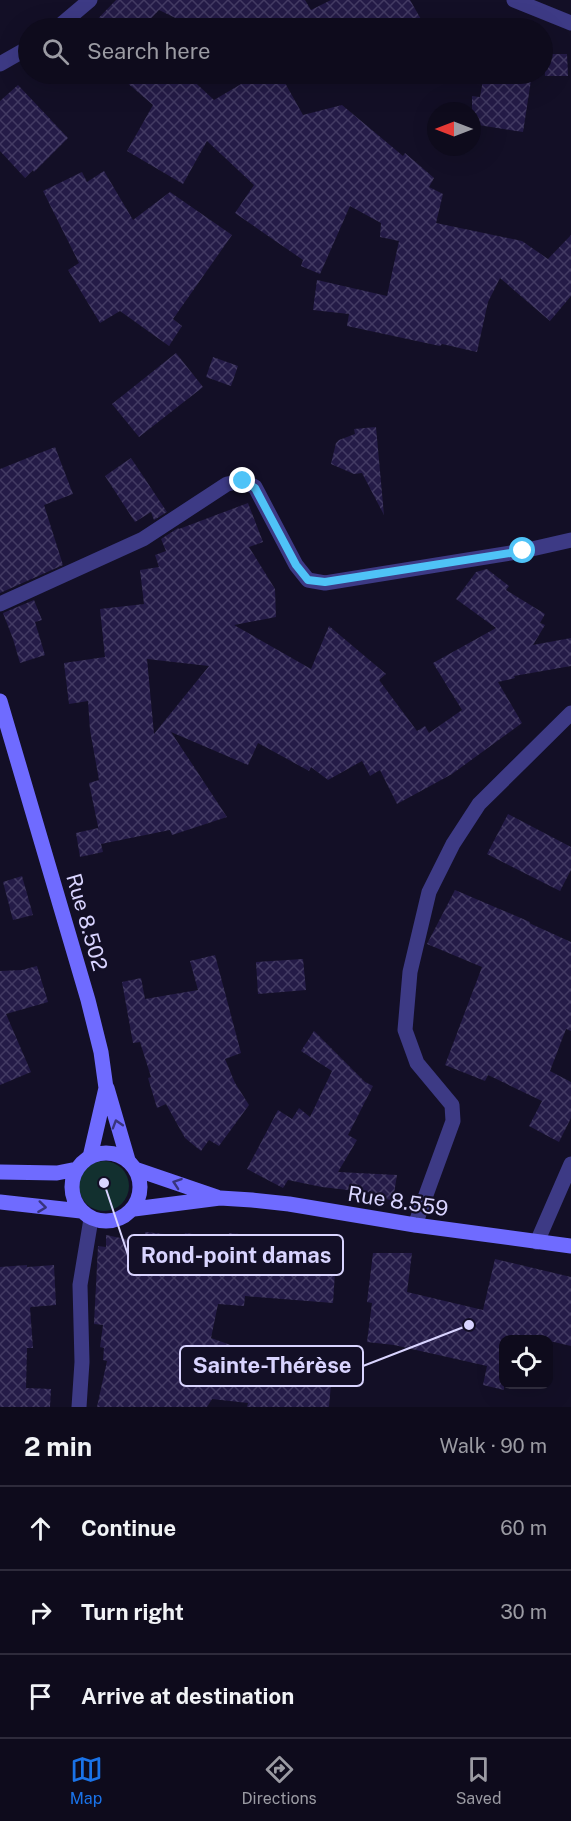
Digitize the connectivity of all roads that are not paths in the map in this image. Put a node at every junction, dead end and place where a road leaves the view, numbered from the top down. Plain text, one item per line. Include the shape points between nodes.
1 (90, 0) edge
2 (514, 0) edge
3 (69, 18) edge
4 (571, 23) edge
5 (18, 54) edge
6 (0, 64) edge
7 (571, 540) edge
8 (0, 604) edge
9 (0, 700) edge
10 (571, 713) edge
11 (106, 1088) junction
12 (90, 1157) junction
13 (132, 1164) junction
14 (571, 1164) edge
15 (77, 1169) junction
16 (0, 1172) edge
17 (219, 1198) junction
18 (1, 1202) edge
19 (134, 1209) junction
20 (86, 1215) junction
21 (415, 1225) junction
22 (537, 1242) junction
23 (571, 1246) edge
24 (79, 1407) edge

1 - 3 street
2 - 4 street
5 - 6 street
7 - 8 street via 325,582 308,580 255,488 243,481 227,484 143,539
9 - 11 main road, Rue 8.502 via 88,1000
10 - 21 street via 479,804 429,892 410,972 405,1030 417,1063 452,1105 453,1121
11 - 12 main road, Rue 8.502
13 -> 11 main road
12 - 13 main road via 109,1153
12 - 15 main road
17 -> 13 main road
13 - 19 main road via 141,1189
14 - 22 street
15 - 16 main road via 57,1173
15 - 20 main road via 72,1191
17 - 19 main road
17 - 21 main road, Rue 8.559 via 289,1204
18 -> 20 main road
19 - 20 main road via 114,1221 102,1222
20 - 24 street via 80,1285
21 - 22 main road, Rue 8.559
22 - 23 main road, Rue 8.559

